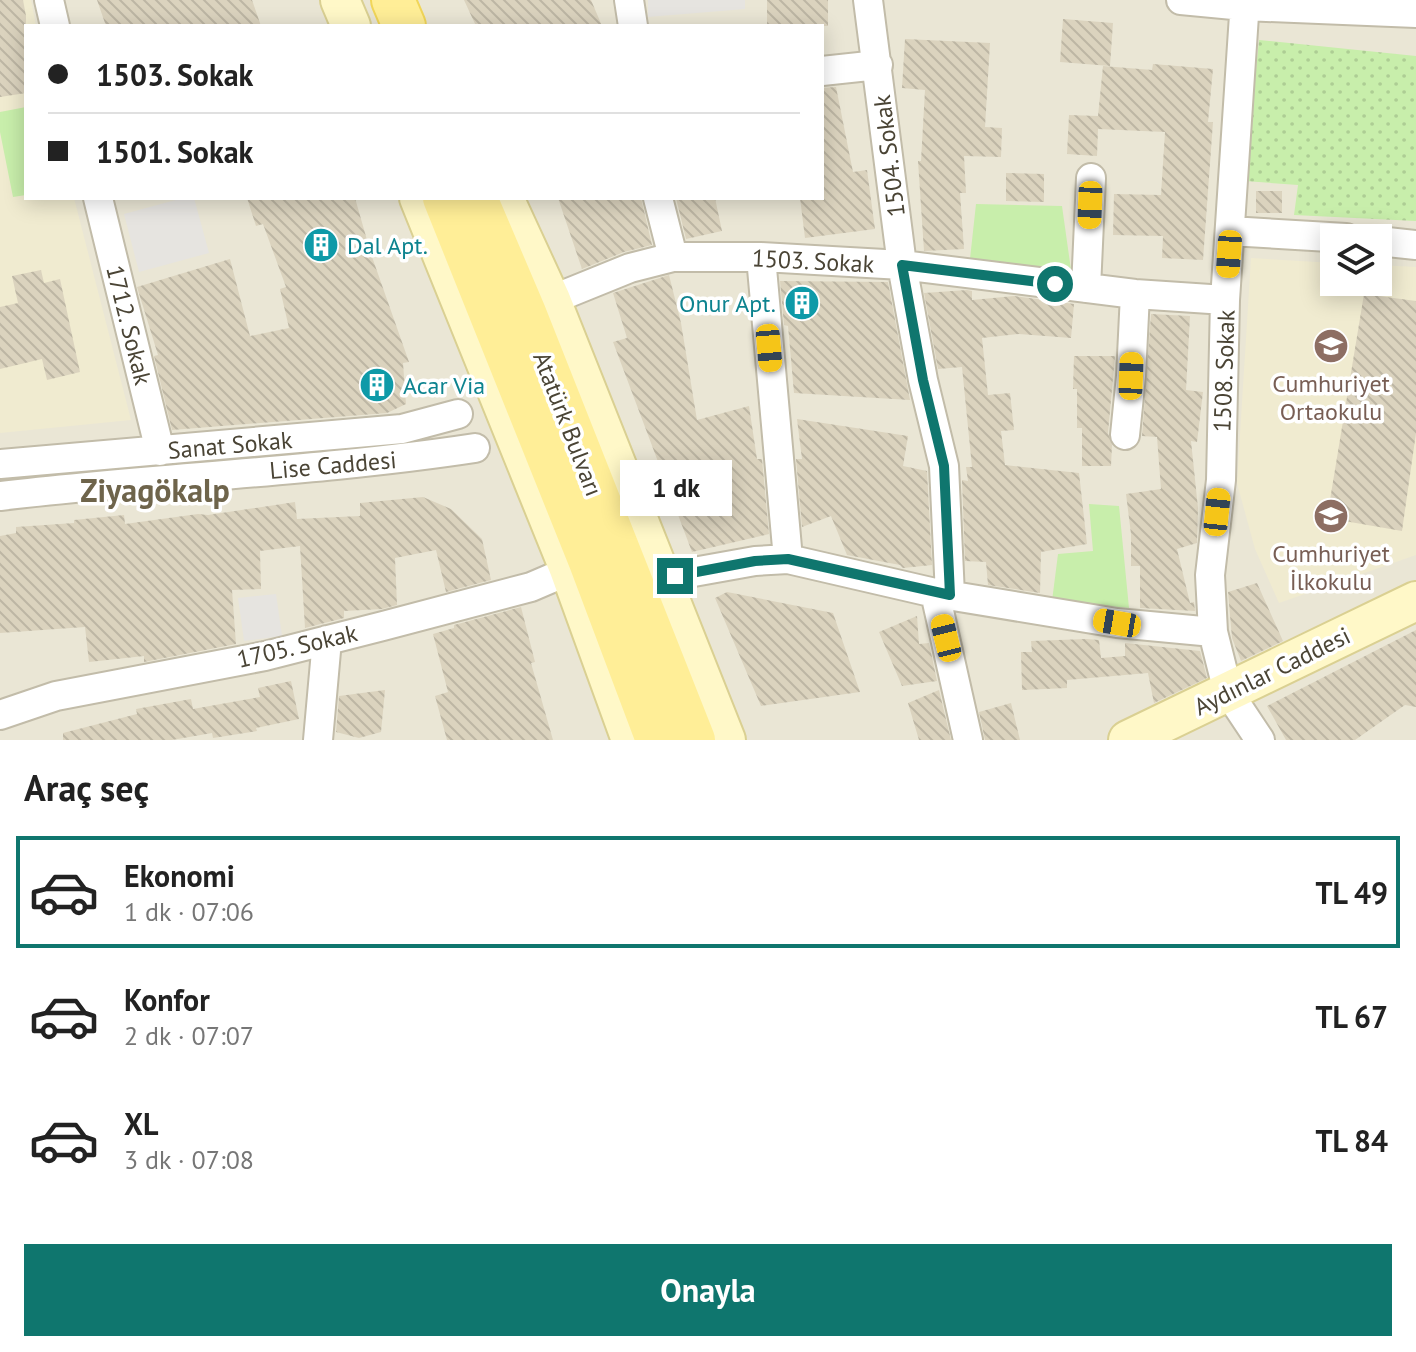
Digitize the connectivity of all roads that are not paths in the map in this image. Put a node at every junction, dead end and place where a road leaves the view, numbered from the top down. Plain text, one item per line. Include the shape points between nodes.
1 (49, 0) edge
2 (340, 0) edge
3 (362, 0) edge
4 (393, 0) edge
5 (413, 0) edge
6 (629, 0) edge
7 (868, 0) edge
8 (1181, 0) edge
9 (1245, 3) edge
10 (1416, 13) edge
11 (55, 24) edge
12 (350, 24) edge
13 (372, 24) edge
14 (403, 24) edge
15 (424, 24) edge
16 (633, 24) edge
17 (878, 65) junction
18 (824, 71) edge
19 (1091, 178) dead end
20 (98, 200) edge
21 (420, 200) edge
22 (445, 200) edge
23 (477, 200) edge
24 (505, 200) edge
25 (659, 200) edge
26 (1230, 231) junction
27 (1320, 236) edge
28 (1392, 242) edge
29 (1416, 245) edge
30 (673, 257) junction
31 (761, 257) junction
32 (902, 265) junction
33 (1086, 288) junction
34 (1135, 294) junction
35 (551, 300) junction
36 (1225, 300) junction
37 (458, 414) dead end
38 (1125, 435) dead end
39 (475, 448) dead end
40 (160, 451) junction
41 (0, 464) edge
42 (0, 496) edge
43 (788, 559) junction
44 (580, 566) junction
45 (660, 578) junction
46 (943, 594) junction
47 (1416, 601) edge
48 (1213, 632) junction
49 (327, 640) junction
50 (1228, 692) junction
51 (0, 715) edge
52 (318, 740) edge
53 (631, 740) edge
54 (657, 740) edge
55 (694, 740) edge
56 (726, 740) edge
57 (968, 740) edge
58 (1128, 740) edge
59 (1260, 740) edge

1 - 11 street
2 - 12 street
3 - 13 main road
4 - 14 main road
5 - 15 street
6 - 16 street
7 - 17 street, 1504. Sokak
8 - 9 street
9 - 10 street
9 - 26 street, 1508. Sokak
17 - 18 street
17 - 32 street, 1504. Sokak
19 - 33 street
20 - 40 street, 1712. Sokak
21 - 44 street
22 - 44 main road, Atatürk Bulvarı
23 - 55 main road, Atatürk Bulvarı
24 - 35 street
25 - 30 street
26 - 27 street
26 - 36 street, 1508. Sokak
28 - 29 street
30 - 31 street, 1503. Sokak
30 - 35 street, 1503. Sokak
31 - 32 street, 1503. Sokak
31 - 43 street
32 - 33 street, 1503. Sokak
32 - 46 street, 1504. Sokak via 944,466
33 - 34 street, 1503. Sokak
34 - 36 street, 1503. Sokak
34 - 38 street
35 - 45 street
36 - 48 street, 1508. Sokak via 1221,480 1210,575
37 - 40 street, Sanat Sokak via 402,429
39 - 42 street, Lise Caddesi
40 - 41 street, Sanat Sokak
43 - 45 street
43 - 46 street
44 - 49 street, 1705. Sokak via 531,587
44 - 53 street
44 - 54 main road, Atatürk Bulvarı
45 - 56 street
46 - 48 street via 1117,623
46 - 57 street, 1504. Sokak
47 - 50 street, Aydınlar Caddesi
48 - 50 street, 1508. Sokak
49 - 51 street, 1705. Sokak via 56,696
49 - 52 street
50 - 58 street, Aydınlar Caddesi
50 - 59 street, 1508. Sokak

